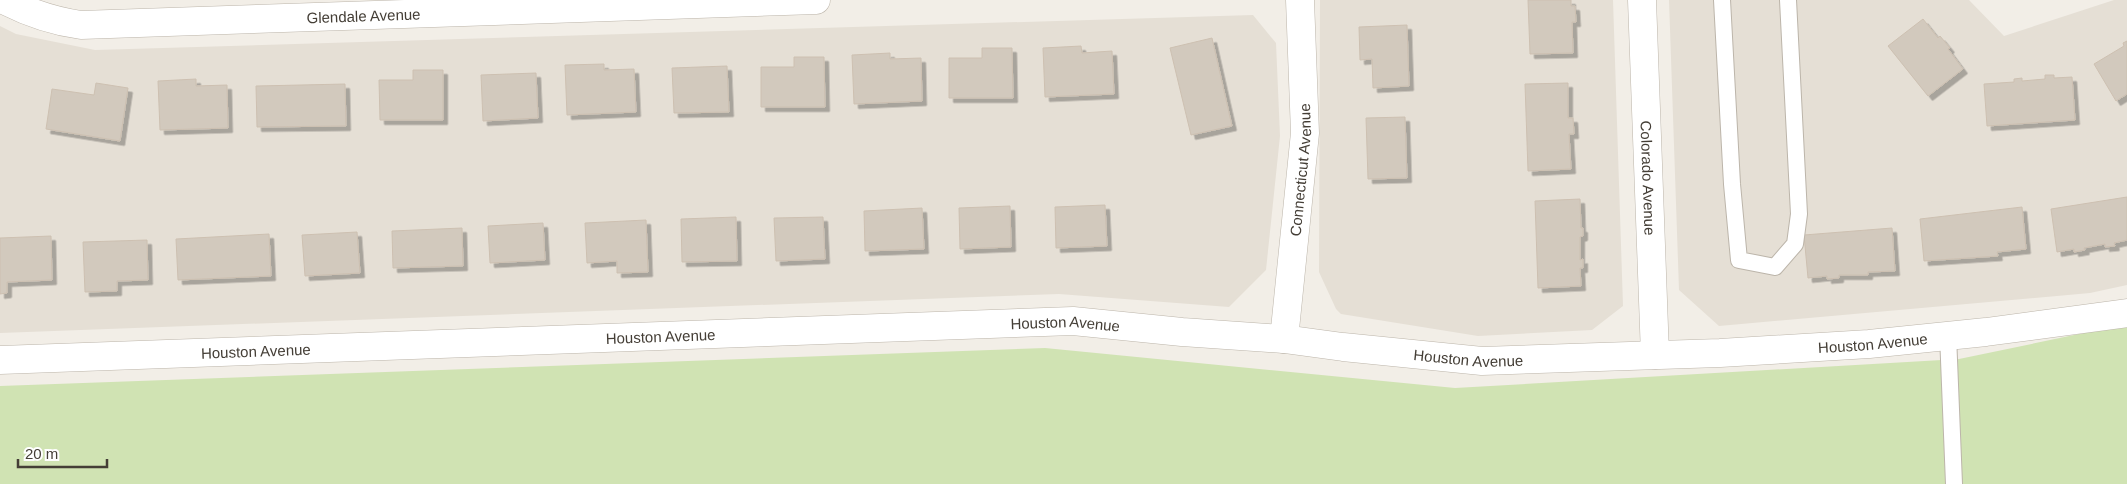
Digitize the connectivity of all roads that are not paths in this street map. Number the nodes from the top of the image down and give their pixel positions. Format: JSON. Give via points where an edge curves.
{"nodes":[{"id":1,"x":4,"y":0,"type":"edge"},
{"id":2,"x":816,"y":0,"type":"edge"},
{"id":3,"x":1300,"y":0,"type":"edge"},
{"id":4,"x":1642,"y":0,"type":"edge"},
{"id":5,"x":1722,"y":0,"type":"edge"},
{"id":6,"x":1788,"y":0,"type":"edge"},
{"id":7,"x":2127,"y":313,"type":"edge"},
{"id":8,"x":1948,"y":336,"type":"junction"},
{"id":9,"x":1284,"y":339,"type":"junction"},
{"id":10,"x":1655,"y":355,"type":"junction"},
{"id":11,"x":0,"y":360,"type":"edge"},
{"id":12,"x":1954,"y":484,"type":"edge"}],
"edges":[{"from":1,"to":2,"type":"street","name":"Glendale Avenue","via":[[54,21],[81,25]]},
{"from":3,"to":9,"type":"street","name":"Connecticut Avenue","via":[[1305,133]]},
{"from":4,"to":10,"type":"street","name":"Colorado Avenue"},
{"from":5,"to":6,"type":"lane","via":[[1739,260],[1775,267],[1795,244],[1799,214]]},
{"from":7,"to":8,"type":"street","name":"Houston Avenue"},
{"from":8,"to":10,"type":"street","name":"Houston Avenue","via":[[1869,344]]},
{"from":8,"to":12,"type":"lane"},
{"from":9,"to":10,"type":"street","name":"Houston Avenue","via":[[1482,361]]},
{"from":9,"to":11,"type":"street","name":"Houston Avenue","via":[[1073,321]]}]}
